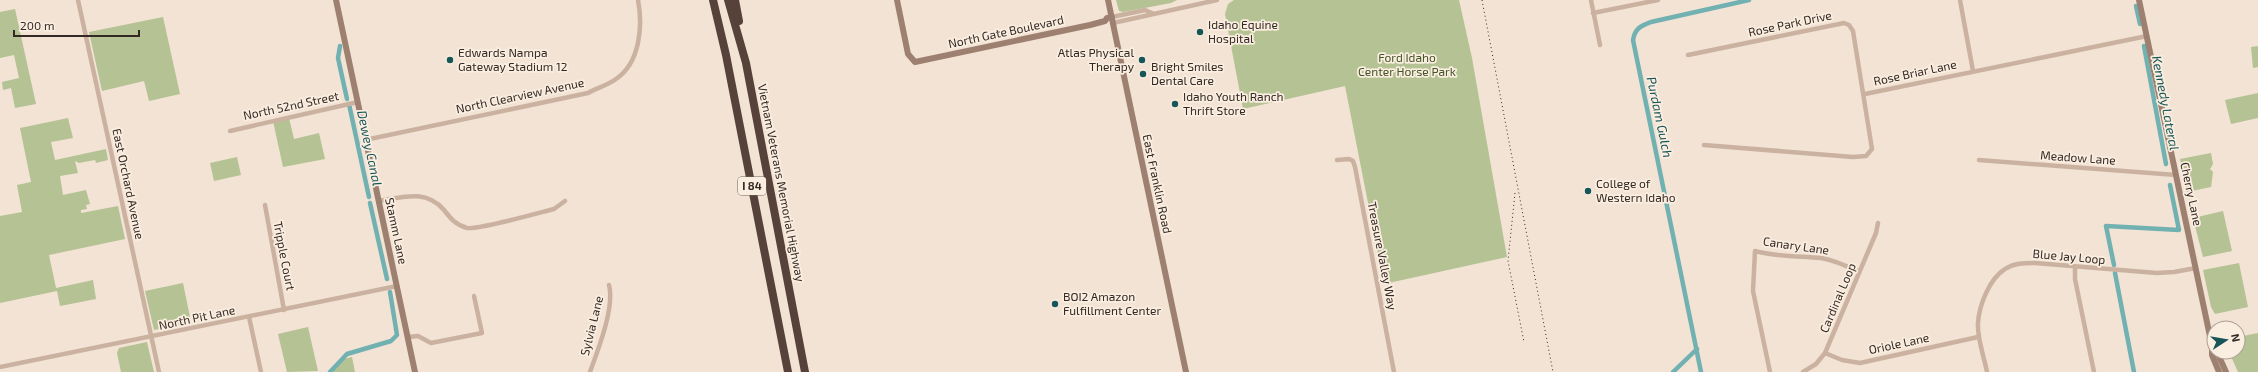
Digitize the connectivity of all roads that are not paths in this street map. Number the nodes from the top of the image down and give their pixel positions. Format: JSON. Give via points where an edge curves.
{"nodes":[{"id":1,"x":78,"y":0,"type":"edge"},
{"id":2,"x":336,"y":0,"type":"edge"},
{"id":3,"x":638,"y":0,"type":"edge"},
{"id":4,"x":712,"y":0,"type":"edge"},
{"id":5,"x":728,"y":0,"type":"edge"},
{"id":6,"x":735,"y":0,"type":"edge"},
{"id":7,"x":897,"y":0,"type":"edge"},
{"id":8,"x":1108,"y":0,"type":"edge"},
{"id":9,"x":1217,"y":0,"type":"edge"},
{"id":10,"x":1590,"y":0,"type":"edge"},
{"id":11,"x":1658,"y":0,"type":"edge"},
{"id":12,"x":1960,"y":0,"type":"edge"},
{"id":13,"x":2139,"y":0,"type":"edge"},
{"id":14,"x":1593,"y":13,"type":"junction"},
{"id":15,"x":1112,"y":20,"type":"junction"},
{"id":16,"x":2147,"y":36,"type":"junction"},
{"id":17,"x":1600,"y":45,"type":"dead end"},
{"id":18,"x":1688,"y":55,"type":"dead end"},
{"id":19,"x":746,"y":63,"type":"junction"},
{"id":20,"x":1974,"y":71,"type":"junction"},
{"id":21,"x":1864,"y":94,"type":"junction"},
{"id":22,"x":358,"y":102,"type":"junction"},
{"id":23,"x":230,"y":131,"type":"dead end"},
{"id":24,"x":366,"y":140,"type":"junction"},
{"id":25,"x":1704,"y":145,"type":"dead end"},
{"id":26,"x":1337,"y":160,"type":"dead end"},
{"id":27,"x":1979,"y":160,"type":"dead end"},
{"id":28,"x":2176,"y":175,"type":"junction"},
{"id":29,"x":379,"y":201,"type":"junction"},
{"id":30,"x":565,"y":201,"type":"dead end"},
{"id":31,"x":265,"y":205,"type":"dead end"},
{"id":32,"x":1878,"y":223,"type":"dead end"},
{"id":33,"x":2075,"y":266,"type":"junction"},
{"id":34,"x":2196,"y":268,"type":"junction"},
{"id":35,"x":1859,"y":272,"type":"junction"},
{"id":36,"x":609,"y":285,"type":"dead end"},
{"id":37,"x":397,"y":286,"type":"junction"},
{"id":38,"x":474,"y":296,"type":"dead end"},
{"id":39,"x":284,"y":310,"type":"junction"},
{"id":40,"x":249,"y":318,"type":"junction"},
{"id":41,"x":2207,"y":320,"type":"edge"},
{"id":42,"x":152,"y":337,"type":"junction"},
{"id":43,"x":408,"y":337,"type":"junction"},
{"id":44,"x":1978,"y":337,"type":"junction"},
{"id":45,"x":1825,"y":353,"type":"junction"},
{"id":46,"x":2214,"y":360,"type":"edge"},
{"id":47,"x":2221,"y":360,"type":"edge"},
{"id":48,"x":0,"y":367,"type":"edge"},
{"id":49,"x":159,"y":372,"type":"edge"},
{"id":50,"x":261,"y":372,"type":"edge"},
{"id":51,"x":416,"y":372,"type":"edge"},
{"id":52,"x":590,"y":372,"type":"edge"},
{"id":53,"x":788,"y":372,"type":"edge"},
{"id":54,"x":805,"y":372,"type":"edge"},
{"id":55,"x":1186,"y":372,"type":"edge"},
{"id":56,"x":1394,"y":372,"type":"edge"},
{"id":57,"x":1770,"y":372,"type":"edge"},
{"id":58,"x":1803,"y":372,"type":"edge"},
{"id":59,"x":1987,"y":372,"type":"edge"},
{"id":60,"x":2094,"y":372,"type":"edge"},
{"id":61,"x":2219,"y":372,"type":"edge"},
{"id":62,"x":2226,"y":372,"type":"edge"}],
"edges":[{"from":1,"to":42,"type":"street","name":"East Orchard Avenue"},
{"from":2,"to":22,"type":"main road","name":"Stamm Lane"},
{"from":3,"to":24,"type":"street","name":"North Clearview Avenue","via":[[640,20],[636,52],[616,79],[588,93]]},
{"from":4,"to":53,"type":"highway","number":"I 84","via":[[726,55]]},
{"from":5,"to":19,"type":"highway","name":"Vietnam Veterans Memorial Highway","number":"I 84"},
{"from":6,"to":19,"type":"highway"},
{"from":7,"to":15,"type":"main road","name":"North Gate Boulevard","via":[[908,54],[912,60],[920,62]]},
{"from":8,"to":15,"type":"main road","name":"East Franklin Road"},
{"from":9,"to":15,"type":"street","via":[[1152,13],[1145,10]]},
{"from":10,"to":14,"type":"street"},
{"from":11,"to":14,"type":"street"},
{"from":12,"to":20,"type":"street"},
{"from":13,"to":16,"type":"main road","name":"Cherry Lane"},
{"from":14,"to":17,"type":"street"},
{"from":15,"to":55,"type":"main road","name":"East Franklin Road"},
{"from":16,"to":20,"type":"street","name":"Rose Briar Lane"},
{"from":16,"to":28,"type":"main road","name":"Cherry Lane"},
{"from":18,"to":21,"type":"street","name":"Rose Park Drive","via":[[1844,23],[1853,31]]},
{"from":19,"to":54,"type":"highway","name":"Vietnam Veterans Memorial Highway","number":"I 84"},
{"from":20,"to":21,"type":"street","name":"Rose Briar Lane"},
{"from":21,"to":25,"type":"street","name":"Rose Briar Lane","via":[[1872,149],[1866,156]]},
{"from":22,"to":23,"type":"street","name":"North 52nd Street"},
{"from":22,"to":24,"type":"main road","name":"Stamm Lane"},
{"from":24,"to":29,"type":"main road","name":"Stamm Lane"},
{"from":26,"to":56,"type":"street","name":"Treasure Valley Way","via":[[1349,159],[1355,167]]},
{"from":27,"to":28,"type":"street","name":"Meadow Lane"},
{"from":28,"to":34,"type":"main road","name":"Cherry Lane"},
{"from":29,"to":30,"type":"street","via":[[412,195],[425,196],[438,204],[450,220],[468,228],[554,209]]},
{"from":29,"to":37,"type":"main road","name":"Stamm Lane"},
{"from":31,"to":39,"type":"street","name":"Tripple Court"},
{"from":32,"to":35,"type":"street","name":"Cardinal Loop"},
{"from":33,"to":34,"type":"street","name":"Blue Jay Loop","via":[[2157,273]]},
{"from":33,"to":44,"type":"street","name":"Blue Jay Loop","via":[[2035,262],[2004,269],[1988,290],[1982,305]]},
{"from":33,"to":60,"type":"street","via":[[2075,279]]},
{"from":34,"to":41,"type":"main road","name":"Cherry Lane"},
{"from":35,"to":45,"type":"street","name":"Cardinal Loop"},
{"from":35,"to":57,"type":"street","name":"Canary Lane","via":[[1822,259],[1770,255],[1755,251],[1753,291]]},
{"from":36,"to":52,"type":"street","name":"Sylvia Lane","via":[[611,292],[608,310]]},
{"from":37,"to":39,"type":"street","name":"North Pit Lane"},
{"from":37,"to":43,"type":"main road","name":"Stamm Lane"},
{"from":38,"to":43,"type":"street","via":[[482,333],[431,343],[418,336]]},
{"from":39,"to":40,"type":"street","name":"North Pit Lane"},
{"from":40,"to":42,"type":"street","name":"North Pit Lane"},
{"from":40,"to":50,"type":"street"},
{"from":42,"to":48,"type":"street","name":"North Pit Lane"},
{"from":42,"to":49,"type":"street","name":"East Orchard Avenue"},
{"from":43,"to":51,"type":"main road","name":"Stamm Lane"},
{"from":44,"to":45,"type":"street","name":"Oriole Lane","via":[[1860,363],[1842,360]]},
{"from":44,"to":59,"type":"street","name":"Blue Jay Loop"},
{"from":45,"to":58,"type":"street","name":"Cardinal Loop","via":[[1816,364]]},
{"from":46,"to":61,"type":"main road","name":"Cherry Lane"},
{"from":47,"to":62,"type":"main road"}]}
